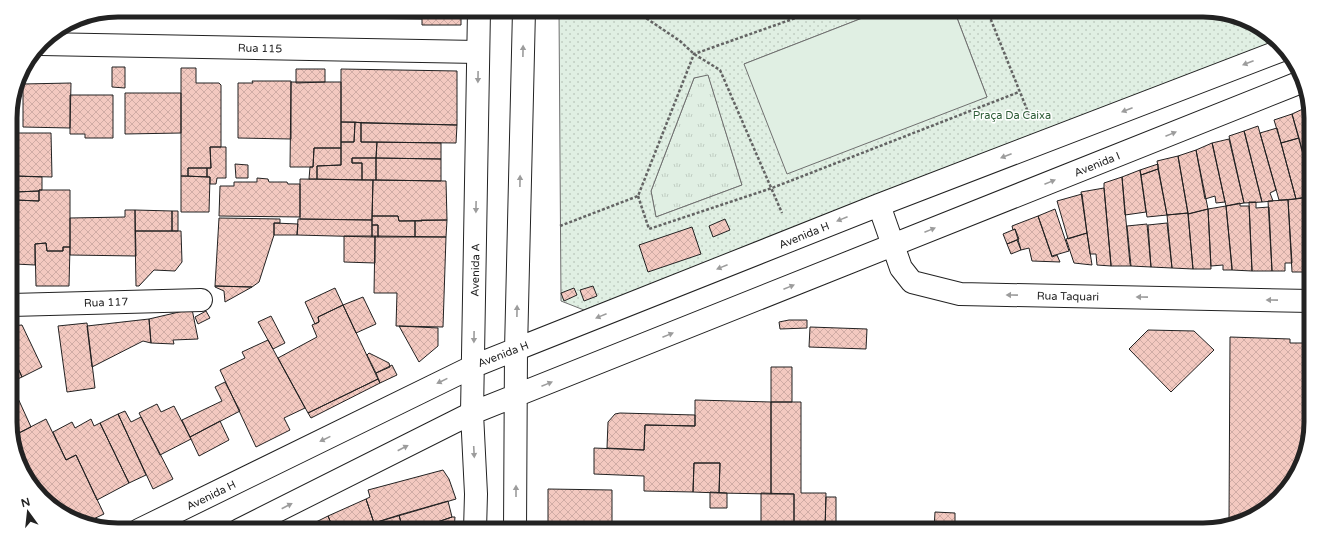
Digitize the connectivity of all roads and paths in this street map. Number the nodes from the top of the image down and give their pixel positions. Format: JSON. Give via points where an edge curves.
{"nodes":[{"id":1,"x":479,"y":17,"type":"edge"},
{"id":2,"x":524,"y":17,"type":"edge"},
{"id":3,"x":644,"y":17,"type":"edge"},
{"id":4,"x":798,"y":17,"type":"edge"},
{"id":5,"x":990,"y":17,"type":"edge"},
{"id":6,"x":50,"y":44,"type":"edge"},
{"id":7,"x":478,"y":52,"type":"junction"},
{"id":8,"x":1278,"y":52,"type":"edge"},
{"id":9,"x":694,"y":54,"type":"junction"},
{"id":10,"x":1298,"y":83,"type":"edge"},
{"id":11,"x":1019,"y":92,"type":"junction"},
{"id":12,"x":1030,"y":118,"type":"dead end"},
{"id":13,"x":772,"y":188,"type":"junction"},
{"id":14,"x":638,"y":196,"type":"junction"},
{"id":15,"x":879,"y":205,"type":"junction"},
{"id":16,"x":784,"y":217,"type":"dead end"},
{"id":17,"x":560,"y":226,"type":"dead end"},
{"id":18,"x":893,"y":245,"type":"junction"},
{"id":19,"x":201,"y":300,"type":"dead end"},
{"id":20,"x":1304,"y":301,"type":"edge"},
{"id":21,"x":17,"y":305,"type":"edge"},
{"id":22,"x":516,"y":350,"type":"junction"},
{"id":23,"x":474,"y":366,"type":"junction"},
{"id":24,"x":516,"y":396,"type":"junction"},
{"id":25,"x":472,"y":413,"type":"junction"},
{"id":26,"x":153,"y":523,"type":"edge"},
{"id":27,"x":253,"y":523,"type":"edge"},
{"id":28,"x":475,"y":523,"type":"edge"},
{"id":29,"x":515,"y":523,"type":"edge"}],
"edges":[{"from":1,"to":7,"type":"street","name":"Avenida A"},
{"from":22,"to":2,"type":"street","one_way":true},
{"from":3,"to":9,"type":"path","via":[[680,41]]},
{"from":4,"to":9,"type":"path"},
{"from":5,"to":11,"type":"path"},
{"from":6,"to":7,"type":"street","name":"Rua 115"},
{"from":7,"to":23,"type":"street","name":"Avenida A","one_way":true},
{"from":8,"to":15,"type":"street","one_way":true},
{"from":9,"to":13,"type":"path","via":[[720,70]]},
{"from":9,"to":14,"type":"path"},
{"from":18,"to":10,"type":"street","name":"Avenida I","one_way":true},
{"from":11,"to":12,"type":"path"},
{"from":11,"to":13,"type":"path"},
{"from":13,"to":14,"type":"path","via":[[649,229]]},
{"from":13,"to":16,"type":"path"},
{"from":14,"to":17,"type":"path"},
{"from":15,"to":18,"type":"street","name":"Rua Taquari"},
{"from":15,"to":22,"type":"street","name":"Avenida H","one_way":true},
{"from":20,"to":18,"type":"street","name":"Rua Taquari","one_way":true,"via":[[960,294],[912,282],[901,268]]},
{"from":24,"to":18,"type":"street","one_way":true},
{"from":19,"to":21,"type":"street","name":"Rua 117"},
{"from":22,"to":23,"type":"street","name":"Avenida H"},
{"from":22,"to":24,"type":"street"},
{"from":23,"to":25,"type":"street","name":"Avenida A"},
{"from":23,"to":26,"type":"street","name":"Avenida H","one_way":true},
{"from":24,"to":25,"type":"street"},
{"from":29,"to":24,"type":"street","one_way":true},
{"from":27,"to":25,"type":"street","one_way":true},
{"from":25,"to":28,"type":"street","name":"Avenida A","one_way":true}]}
